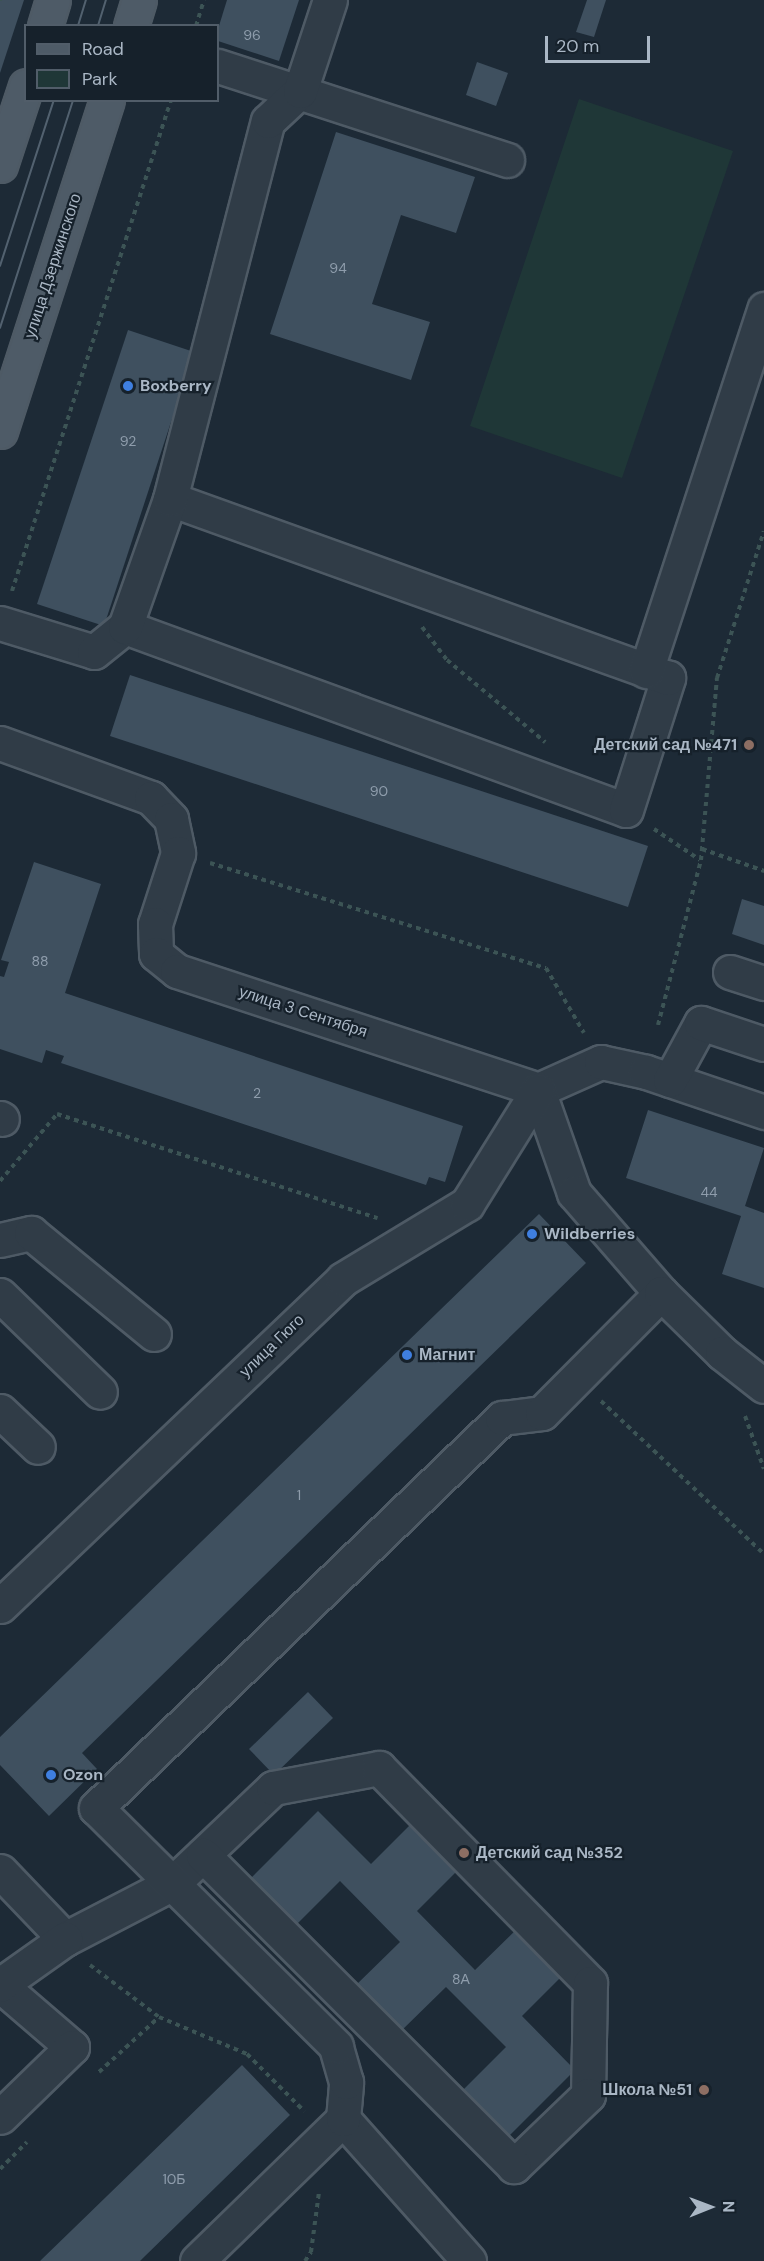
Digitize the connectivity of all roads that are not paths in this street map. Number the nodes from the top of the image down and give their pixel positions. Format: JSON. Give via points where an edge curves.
{"nodes":[{"id":1,"x":53,"y":0,"type":"edge"},
{"id":2,"x":139,"y":0,"type":"edge"},
{"id":3,"x":330,"y":0,"type":"edge"},
{"id":4,"x":46,"y":24,"type":"edge"},
{"id":5,"x":132,"y":24,"type":"edge"},
{"id":6,"x":219,"y":66,"type":"edge"},
{"id":7,"x":300,"y":91,"type":"junction"},
{"id":8,"x":24,"y":92,"type":"edge"},
{"id":9,"x":105,"y":102,"type":"edge"},
{"id":10,"x":507,"y":160,"type":"dead end"},
{"id":11,"x":0,"y":165,"type":"edge"},
{"id":12,"x":764,"y":309,"type":"edge"},
{"id":13,"x":0,"y":431,"type":"edge"},
{"id":14,"x":170,"y":500,"type":"junction"},
{"id":15,"x":1,"y":623,"type":"edge"},
{"id":16,"x":126,"y":627,"type":"junction"},
{"id":17,"x":646,"y":671,"type":"junction"},
{"id":18,"x":2,"y":752,"type":"edge"},
{"id":19,"x":730,"y":972,"type":"dead end"},
{"id":20,"x":764,"y":983,"type":"edge"},
{"id":21,"x":764,"y":1044,"type":"edge"},
{"id":22,"x":658,"y":1076,"type":"junction"},
{"id":23,"x":538,"y":1090,"type":"junction"},
{"id":24,"x":764,"y":1112,"type":"edge"},
{"id":25,"x":0,"y":1240,"type":"edge"},
{"id":26,"x":661,"y":1293,"type":"junction"},
{"id":27,"x":0,"y":1294,"type":"edge"},
{"id":28,"x":154,"y":1334,"type":"dead end"},
{"id":29,"x":764,"y":1386,"type":"edge"},
{"id":30,"x":100,"y":1392,"type":"dead end"},
{"id":31,"x":0,"y":1412,"type":"edge"},
{"id":32,"x":38,"y":1447,"type":"dead end"},
{"id":33,"x":0,"y":1606,"type":"edge"},
{"id":34,"x":203,"y":1855,"type":"junction"},
{"id":35,"x":0,"y":1870,"type":"edge"},
{"id":36,"x":173,"y":1883,"type":"junction"},
{"id":37,"x":65,"y":1939,"type":"junction"},
{"id":38,"x":0,"y":1985,"type":"edge"},
{"id":39,"x":0,"y":2117,"type":"edge"},
{"id":40,"x":335,"y":2127,"type":"junction"},
{"id":41,"x":197,"y":2261,"type":"edge"},
{"id":42,"x":469,"y":2261,"type":"edge"}],
"edges":[{"from":1,"to":4,"type":"main road"},
{"from":2,"to":5,"type":"main road"},
{"from":3,"to":7,"type":"street"},
{"from":6,"to":7,"type":"street"},
{"from":7,"to":10,"type":"street"},
{"from":7,"to":14,"type":"street","via":[[268,120]]},
{"from":8,"to":11,"type":"main road"},
{"from":9,"to":13,"type":"main road","name":"улица Дзержинского"},
{"from":12,"to":17,"type":"street"},
{"from":14,"to":16,"type":"street"},
{"from":14,"to":17,"type":"street"},
{"from":15,"to":16,"type":"street","via":[[94,652]]},
{"from":16,"to":17,"type":"street","via":[[626,810],[668,678]]},
{"from":18,"to":23,"type":"street","name":"улица 3 Сентября","via":[[151,798],[171,819],[178,853],[155,924],[156,954],[177,971]]},
{"from":19,"to":20,"type":"street"},
{"from":21,"to":22,"type":"street","via":[[701,1023]]},
{"from":22,"to":23,"type":"street","via":[[602,1062]]},
{"from":22,"to":24,"type":"street"},
{"from":23,"to":26,"type":"street","via":[[574,1193]]},
{"from":23,"to":33,"type":"street","name":"улица Гюго","via":[[467,1204],[343,1279]]},
{"from":25,"to":28,"type":"street","via":[[31,1233]]},
{"from":26,"to":29,"type":"street","via":[[722,1353]]},
{"from":26,"to":36,"type":"street","via":[[542,1413],[502,1418],[96,1808]]},
{"from":27,"to":30,"type":"street"},
{"from":31,"to":32,"type":"street"},
{"from":34,"to":34,"type":"street","via":[[273,1788],[379,1768],[590,1983],[588,2095],[514,2166]]},
{"from":34,"to":36,"type":"street"},
{"from":35,"to":37,"type":"street"},
{"from":36,"to":37,"type":"street"},
{"from":36,"to":40,"type":"street","via":[[336,2046],[346,2082]]},
{"from":37,"to":38,"type":"street"},
{"from":38,"to":39,"type":"street","via":[[72,2047]]},
{"from":40,"to":41,"type":"street"},
{"from":40,"to":42,"type":"street"}]}
